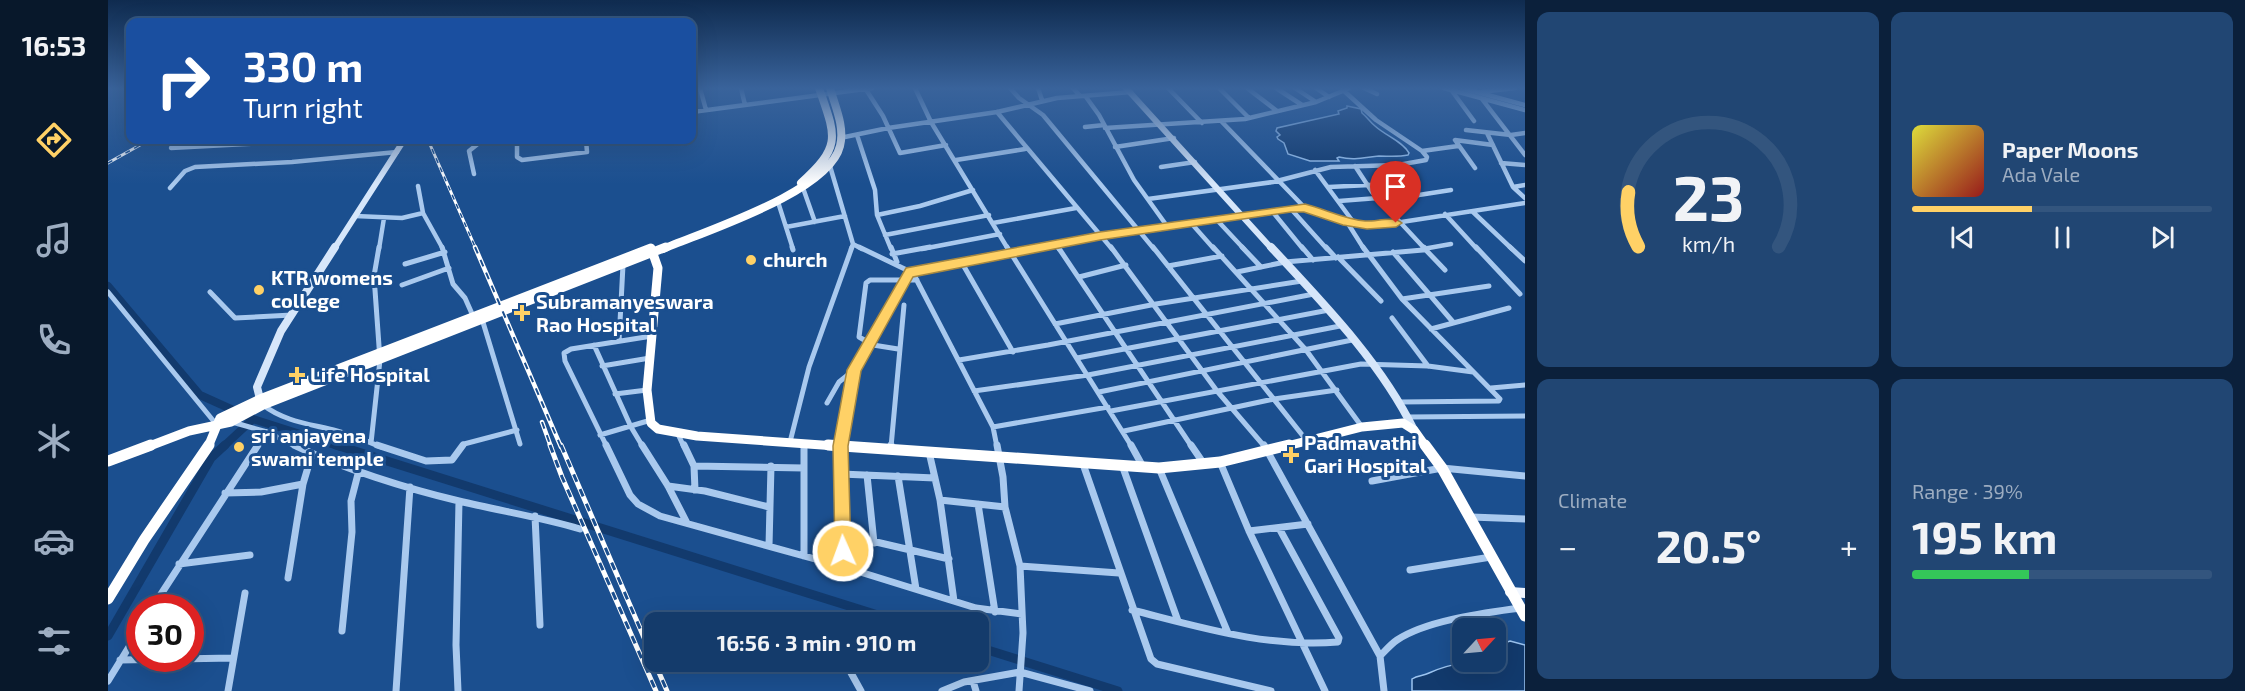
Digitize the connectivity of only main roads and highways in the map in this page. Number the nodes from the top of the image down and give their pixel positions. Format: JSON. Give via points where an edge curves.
{"nodes":[{"id":1,"x":831,"y":120,"type":"edge"},
{"id":2,"x":835,"y":120,"type":"edge"},
{"id":3,"x":838,"y":138,"type":"junction"},
{"id":4,"x":653,"y":250,"type":"junction"},
{"id":5,"x":478,"y":318,"type":"junction"},
{"id":6,"x":216,"y":424,"type":"junction"},
{"id":7,"x":108,"y":462,"type":"edge"},
{"id":8,"x":1510,"y":592,"type":"junction"},
{"id":9,"x":1525,"y":593,"type":"edge"},
{"id":10,"x":108,"y":599,"type":"edge"},
{"id":11,"x":1523,"y":612,"type":"edge"}],
"edges":[{"from":1,"to":3,"type":"highway"},
{"from":2,"to":3,"type":"highway"},
{"from":3,"to":4,"type":"highway","via":[[828,159],[788,192]]},
{"from":3,"to":4,"type":"highway","via":[[838,154],[830,166],[803,188],[778,202]]},
{"from":4,"to":5,"type":"highway"},
{"from":4,"to":5,"type":"highway","via":[[623,266]]},
{"from":4,"to":8,"type":"highway","via":[[658,268],[647,390],[651,420],[658,429],[697,436],[1159,468],[1220,462],[1397,422],[1414,430],[1442,468]]},
{"from":5,"to":6,"type":"highway","via":[[257,404],[235,419]]},
{"from":6,"to":7,"type":"highway"},
{"from":6,"to":10,"type":"highway","via":[[209,445]]},
{"from":8,"to":9,"type":"main road"},
{"from":8,"to":11,"type":"highway"}]}
